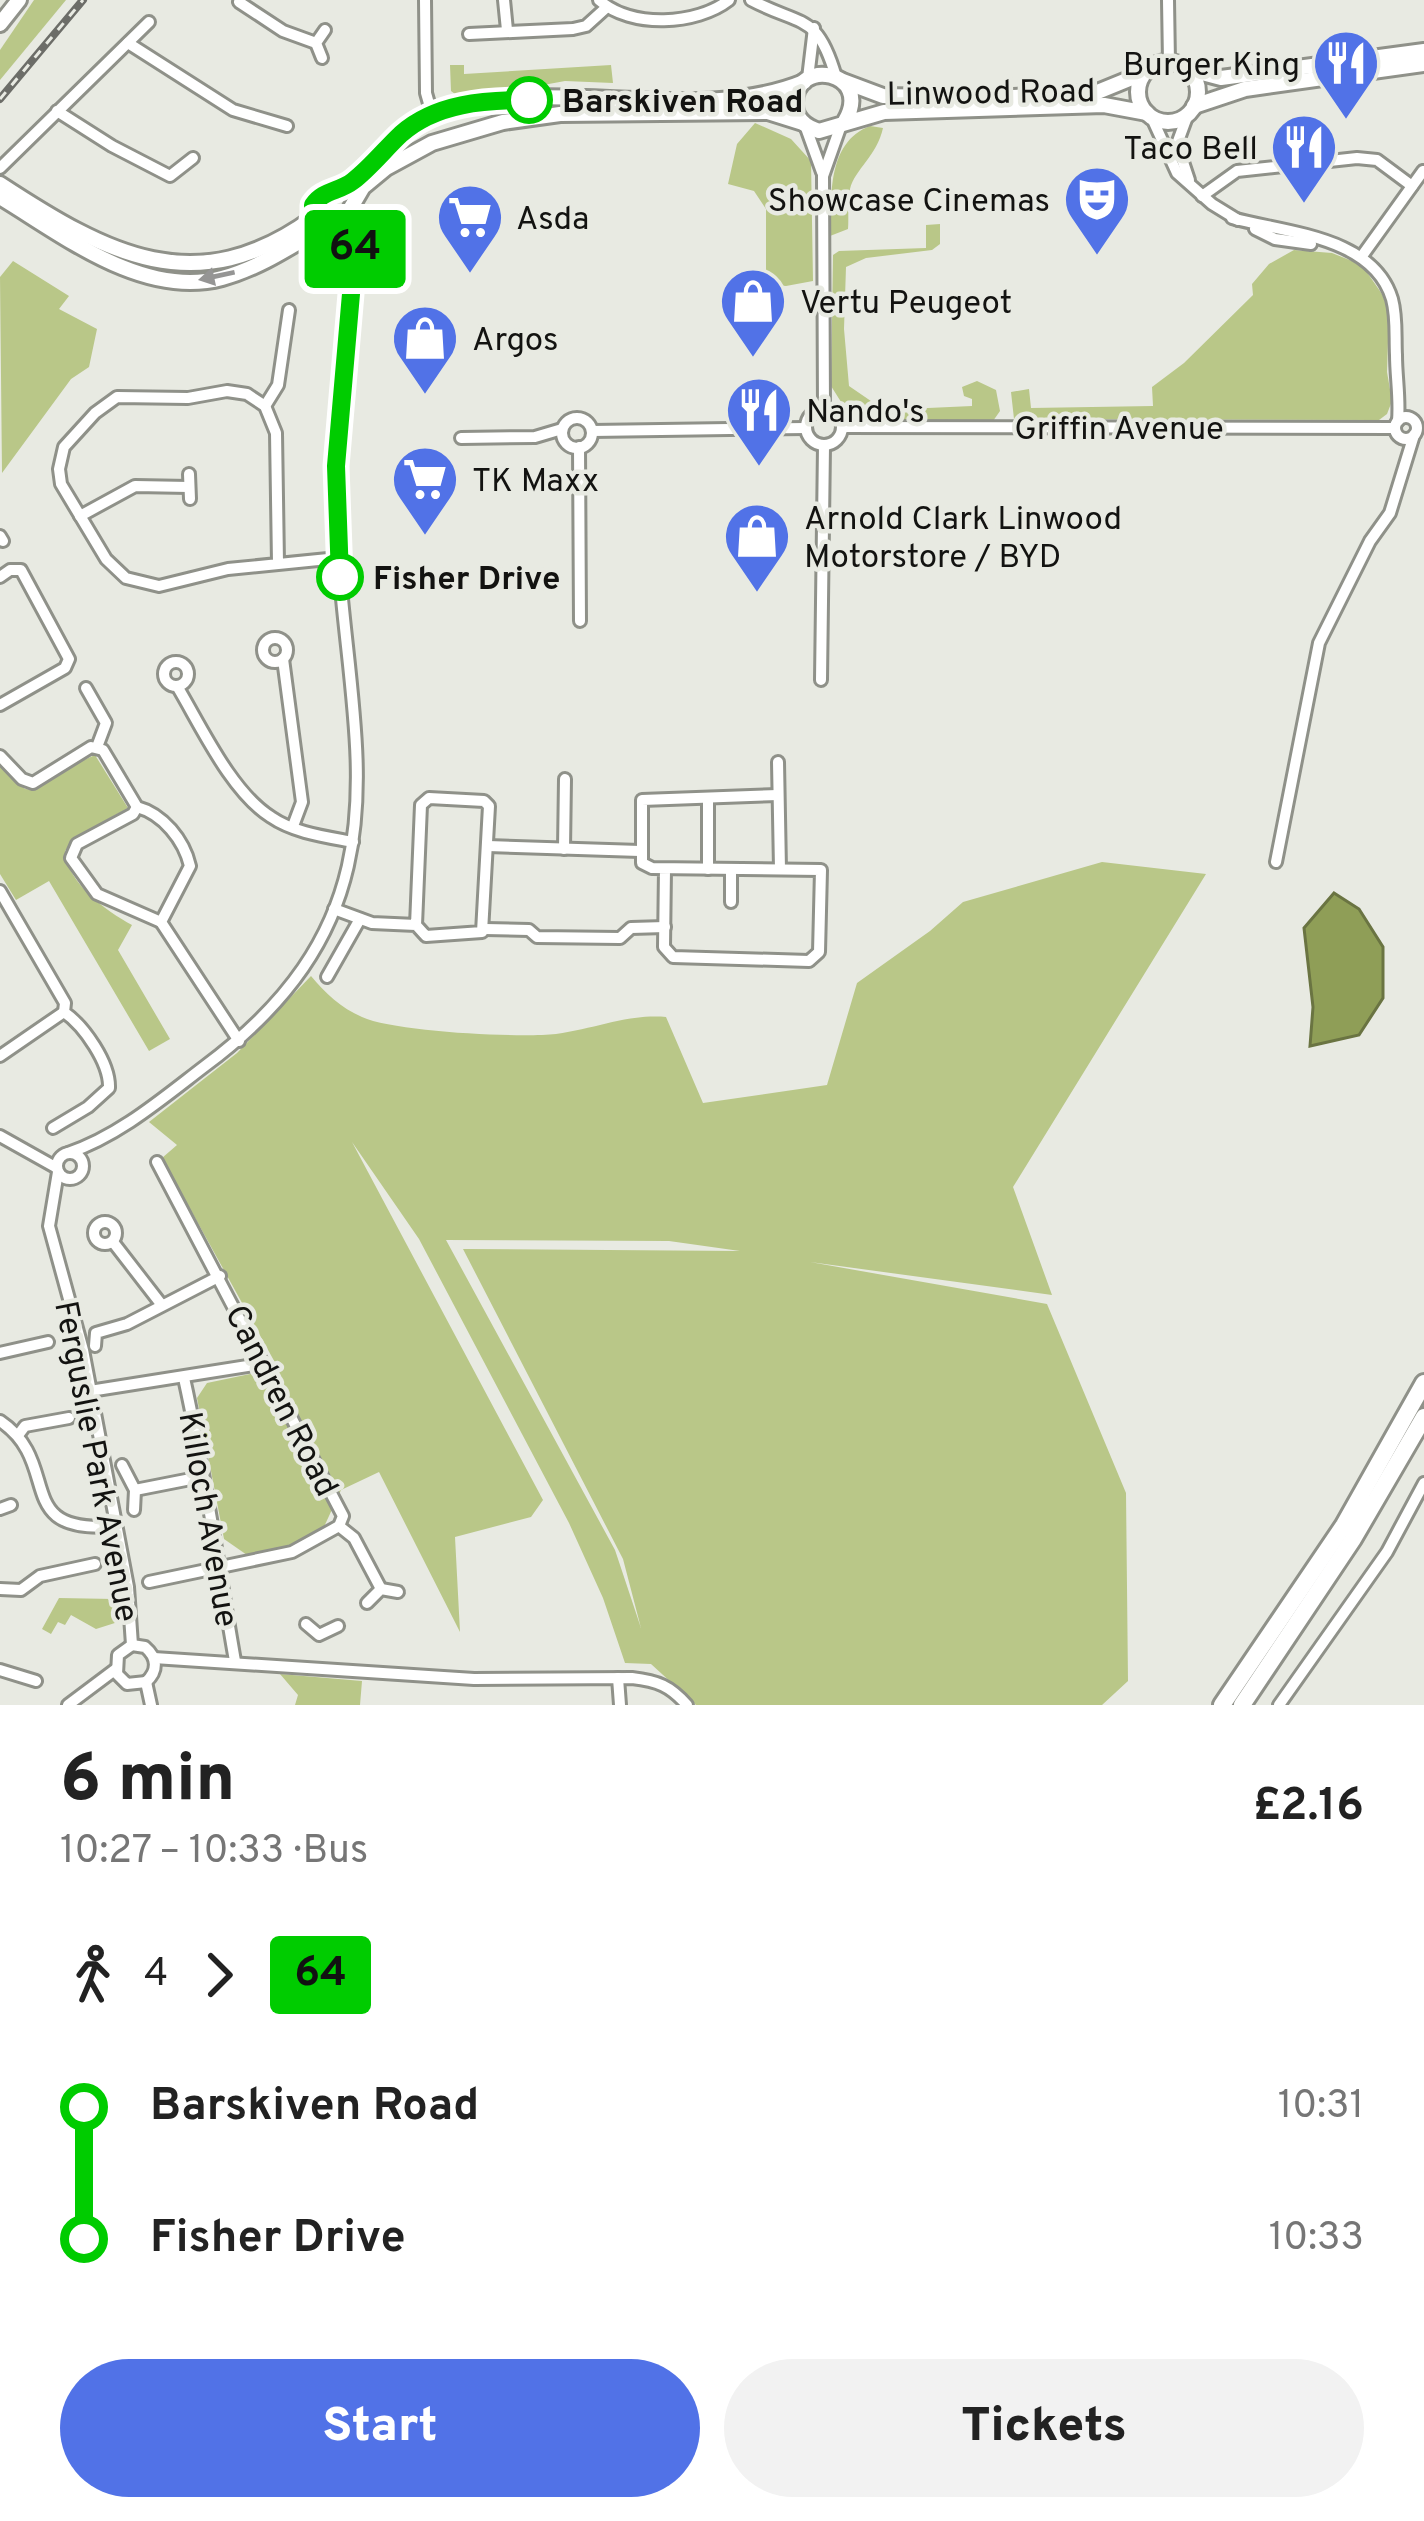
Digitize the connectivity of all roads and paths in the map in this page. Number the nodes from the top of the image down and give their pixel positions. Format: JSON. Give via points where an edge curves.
{"nodes":[{"id":1,"x":20,"y":0,"type":"edge"},
{"id":2,"x":224,"y":0,"type":"edge"},
{"id":3,"x":425,"y":0,"type":"edge"},
{"id":4,"x":504,"y":0,"type":"edge"},
{"id":5,"x":729,"y":0,"type":"edge"},
{"id":6,"x":751,"y":0,"type":"edge"},
{"id":7,"x":1168,"y":0,"type":"edge"},
{"id":8,"x":240,"y":1,"type":"edge"},
{"id":9,"x":603,"y":4,"type":"edge"},
{"id":10,"x":148,"y":22,"type":"dead end"},
{"id":11,"x":0,"y":24,"type":"edge"},
{"id":12,"x":814,"y":28,"type":"junction"},
{"id":13,"x":325,"y":30,"type":"dead end"},
{"id":14,"x":507,"y":30,"type":"junction"},
{"id":15,"x":469,"y":34,"type":"dead end"},
{"id":16,"x":128,"y":43,"type":"junction"},
{"id":17,"x":316,"y":43,"type":"junction"},
{"id":18,"x":1424,"y":51,"type":"edge"},
{"id":19,"x":322,"y":58,"type":"dead end"},
{"id":20,"x":1169,"y":62,"type":"junction"},
{"id":21,"x":1424,"y":64,"type":"edge"},
{"id":22,"x":1187,"y":69,"type":"junction"},
{"id":23,"x":1144,"y":74,"type":"junction"},
{"id":24,"x":837,"y":78,"type":"junction"},
{"id":25,"x":806,"y":80,"type":"junction"},
{"id":26,"x":748,"y":105,"type":"junction"},
{"id":27,"x":560,"y":107,"type":"junction"},
{"id":28,"x":57,"y":110,"type":"junction"},
{"id":29,"x":1191,"y":110,"type":"junction"},
{"id":30,"x":432,"y":114,"type":"junction"},
{"id":31,"x":1149,"y":114,"type":"junction"},
{"id":32,"x":843,"y":123,"type":"junction"},
{"id":33,"x":804,"y":124,"type":"junction"},
{"id":34,"x":287,"y":126,"type":"dead end"},
{"id":35,"x":193,"y":158,"type":"dead end"},
{"id":36,"x":0,"y":168,"type":"edge"},
{"id":37,"x":1424,"y":171,"type":"edge"},
{"id":38,"x":823,"y":176,"type":"junction"},
{"id":39,"x":1190,"y":183,"type":"junction"},
{"id":40,"x":0,"y":184,"type":"edge"},
{"id":41,"x":1412,"y":186,"type":"junction"},
{"id":42,"x":332,"y":192,"type":"junction"},
{"id":43,"x":1202,"y":196,"type":"junction"},
{"id":44,"x":0,"y":197,"type":"edge"},
{"id":45,"x":350,"y":207,"type":"junction"},
{"id":46,"x":318,"y":223,"type":"junction"},
{"id":47,"x":344,"y":224,"type":"junction"},
{"id":48,"x":1362,"y":256,"type":"junction"},
{"id":49,"x":289,"y":310,"type":"dead end"},
{"id":50,"x":272,"y":329,"type":"dead end"},
{"id":51,"x":285,"y":332,"type":"junction"},
{"id":52,"x":1400,"y":395,"type":"junction"},
{"id":53,"x":265,"y":406,"type":"junction"},
{"id":54,"x":824,"y":409,"type":"junction"},
{"id":55,"x":843,"y":427,"type":"junction"},
{"id":56,"x":806,"y":428,"type":"junction"},
{"id":57,"x":1397,"y":428,"type":"junction"},
{"id":58,"x":1417,"y":428,"type":"edge"},
{"id":59,"x":562,"y":429,"type":"junction"},
{"id":60,"x":592,"y":431,"type":"junction"},
{"id":61,"x":461,"y":437,"type":"dead end"},
{"id":62,"x":824,"y":446,"type":"junction"},
{"id":63,"x":579,"y":448,"type":"junction"},
{"id":64,"x":1404,"y":462,"type":"junction"},
{"id":65,"x":190,"y":487,"type":"dead end"},
{"id":66,"x":80,"y":516,"type":"junction"},
{"id":67,"x":338,"y":558,"type":"junction"},
{"id":68,"x":278,"y":563,"type":"junction"},
{"id":69,"x":0,"y":577,"type":"edge"},
{"id":70,"x":580,"y":621,"type":"dead end"},
{"id":71,"x":283,"y":658,"type":"dead end"},
{"id":72,"x":821,"y":680,"type":"dead end"},
{"id":73,"x":177,"y":686,"type":"dead end"},
{"id":74,"x":86,"y":688,"type":"dead end"},
{"id":75,"x":0,"y":705,"type":"edge"},
{"id":76,"x":97,"y":747,"type":"junction"},
{"id":77,"x":0,"y":756,"type":"edge"},
{"id":78,"x":778,"y":762,"type":"dead end"},
{"id":79,"x":565,"y":778,"type":"dead end"},
{"id":80,"x":778,"y":795,"type":"junction"},
{"id":81,"x":708,"y":798,"type":"junction"},
{"id":82,"x":137,"y":807,"type":"junction"},
{"id":83,"x":293,"y":826,"type":"junction"},
{"id":84,"x":353,"y":842,"type":"junction"},
{"id":85,"x":488,"y":846,"type":"junction"},
{"id":86,"x":564,"y":848,"type":"junction"},
{"id":87,"x":640,"y":851,"type":"junction"},
{"id":88,"x":1276,"y":862,"type":"dead end"},
{"id":89,"x":780,"y":868,"type":"junction"},
{"id":90,"x":665,"y":869,"type":"junction"},
{"id":91,"x":708,"y":869,"type":"junction"},
{"id":92,"x":731,"y":870,"type":"junction"},
{"id":93,"x":0,"y":890,"type":"edge"},
{"id":94,"x":731,"y":902,"type":"dead end"},
{"id":95,"x":334,"y":909,"type":"junction"},
{"id":96,"x":361,"y":919,"type":"junction"},
{"id":97,"x":161,"y":922,"type":"junction"},
{"id":98,"x":416,"y":925,"type":"junction"},
{"id":99,"x":664,"y":927,"type":"junction"},
{"id":100,"x":485,"y":929,"type":"junction"},
{"id":101,"x":327,"y":977,"type":"dead end"},
{"id":102,"x":64,"y":1012,"type":"junction"},
{"id":103,"x":239,"y":1041,"type":"junction"},
{"id":104,"x":0,"y":1056,"type":"edge"},
{"id":105,"x":53,"y":1128,"type":"dead end"},
{"id":106,"x":5,"y":1140,"type":"edge"},
{"id":107,"x":97,"y":1144,"type":"junction"},
{"id":108,"x":25,"y":1150,"type":"junction"},
{"id":109,"x":66,"y":1154,"type":"junction"},
{"id":110,"x":0,"y":1158,"type":"edge"},
{"id":111,"x":157,"y":1162,"type":"dead end"},
{"id":112,"x":58,"y":1170,"type":"junction"},
{"id":113,"x":80,"y":1172,"type":"junction"},
{"id":114,"x":54,"y":1208,"type":"junction"},
{"id":115,"x":113,"y":1242,"type":"dead end"},
{"id":116,"x":220,"y":1276,"type":"junction"},
{"id":117,"x":161,"y":1304,"type":"junction"},
{"id":118,"x":88,"y":1318,"type":"dead end"},
{"id":119,"x":49,"y":1342,"type":"dead end"},
{"id":120,"x":0,"y":1353,"type":"edge"},
{"id":121,"x":260,"y":1364,"type":"junction"},
{"id":122,"x":184,"y":1378,"type":"junction"},
{"id":123,"x":1424,"y":1382,"type":"edge"},
{"id":124,"x":90,"y":1391,"type":"junction"},
{"id":125,"x":1424,"y":1417,"type":"edge"},
{"id":126,"x":69,"y":1418,"type":"dead end"},
{"id":127,"x":0,"y":1421,"type":"edge"},
{"id":128,"x":19,"y":1434,"type":"junction"},
{"id":129,"x":122,"y":1465,"type":"dead end"},
{"id":130,"x":201,"y":1477,"type":"junction"},
{"id":131,"x":1424,"y":1483,"type":"edge"},
{"id":132,"x":134,"y":1490,"type":"junction"},
{"id":133,"x":134,"y":1510,"type":"dead end"},
{"id":134,"x":115,"y":1526,"type":"junction"},
{"id":135,"x":340,"y":1526,"type":"junction"},
{"id":136,"x":95,"y":1564,"type":"dead end"},
{"id":137,"x":219,"y":1568,"type":"junction"},
{"id":138,"x":149,"y":1582,"type":"dead end"},
{"id":139,"x":0,"y":1589,"type":"edge"},
{"id":140,"x":381,"y":1589,"type":"junction"},
{"id":141,"x":398,"y":1592,"type":"dead end"},
{"id":142,"x":367,"y":1603,"type":"dead end"},
{"id":143,"x":306,"y":1624,"type":"dead end"},
{"id":144,"x":338,"y":1626,"type":"dead end"},
{"id":145,"x":319,"y":1635,"type":"junction"},
{"id":146,"x":132,"y":1646,"type":"junction"},
{"id":147,"x":154,"y":1658,"type":"junction"},
{"id":148,"x":235,"y":1661,"type":"junction"},
{"id":149,"x":319,"y":1666,"type":"junction"},
{"id":150,"x":116,"y":1669,"type":"junction"},
{"id":151,"x":0,"y":1670,"type":"edge"},
{"id":152,"x":618,"y":1678,"type":"junction"},
{"id":153,"x":36,"y":1681,"type":"dead end"},
{"id":154,"x":146,"y":1682,"type":"junction"},
{"id":155,"x":68,"y":1705,"type":"edge"},
{"id":156,"x":151,"y":1705,"type":"edge"},
{"id":157,"x":620,"y":1705,"type":"edge"},
{"id":158,"x":687,"y":1705,"type":"edge"},
{"id":159,"x":1222,"y":1705,"type":"edge"},
{"id":160,"x":1242,"y":1705,"type":"edge"},
{"id":161,"x":1280,"y":1705,"type":"edge"}],
"edges":[{"from":1,"to":11,"type":"main road"},
{"from":2,"to":8,"type":"street"},
{"from":3,"to":30,"type":"street"},
{"from":4,"to":14,"type":"street"},
{"from":5,"to":9,"type":"street","via":[[700,17],[634,17]]},
{"from":6,"to":12,"type":"street"},
{"from":7,"to":20,"type":"street"},
{"from":8,"to":17,"type":"street"},
{"from":9,"to":14,"type":"street","via":[[586,26]]},
{"from":10,"to":16,"type":"street"},
{"from":12,"to":24,"type":"street"},
{"from":12,"to":25,"type":"street"},
{"from":13,"to":17,"type":"street"},
{"from":14,"to":15,"type":"street"},
{"from":16,"to":28,"type":"street"},
{"from":16,"to":34,"type":"street","via":[[233,110]]},
{"from":17,"to":19,"type":"street"},
{"from":18,"to":22,"type":"main road","via":[[1221,78]]},
{"from":20,"to":22,"type":"main road"},
{"from":20,"to":23,"type":"main road"},
{"from":21,"to":29,"type":"main road","via":[[1245,88]]},
{"from":22,"to":29,"type":"main road","via":[[1197,86]]},
{"from":23,"to":24,"type":"main road","name":"Linwood Road","via":[[1095,93],[993,98],[883,96]]},
{"from":23,"to":31,"type":"main road","via":[[1138,91]]},
{"from":24,"to":25,"type":"main road"},
{"from":24,"to":32,"type":"main road","via":[[851,94]]},
{"from":25,"to":26,"type":"main road"},
{"from":25,"to":33,"type":"main road","via":[[795,98]]},
{"from":26,"to":27,"type":"main road"},
{"from":26,"to":33,"type":"main road"},
{"from":27,"to":30,"type":"main road","via":[[498,100]]},
{"from":27,"to":45,"type":"main road","via":[[432,143],[386,168]]},
{"from":28,"to":35,"type":"street","via":[[170,176]]},
{"from":28,"to":36,"type":"street"},
{"from":29,"to":31,"type":"main road","via":[[1169,122]]},
{"from":29,"to":39,"type":"street","via":[[1178,144]]},
{"from":30,"to":42,"type":"main road"},
{"from":31,"to":32,"type":"main road","name":"Linwood Road","via":[[1104,104],[884,112]]},
{"from":31,"to":39,"type":"street","via":[[1172,167]]},
{"from":32,"to":33,"type":"main road","via":[[819,131]]},
{"from":32,"to":38,"type":"street"},
{"from":33,"to":38,"type":"street"},
{"from":37,"to":41,"type":"street"},
{"from":38,"to":54,"type":"street"},
{"from":39,"to":43,"type":"street"},
{"from":40,"to":46,"type":"main road","via":[[100,245],[178,264],[250,253]]},
{"from":41,"to":43,"type":"street","via":[[1377,160],[1349,158],[1237,171]]},
{"from":41,"to":48,"type":"street"},
{"from":42,"to":45,"type":"main road"},
{"from":42,"to":46,"type":"main road","via":[[318,197]]},
{"from":43,"to":48,"type":"street","via":[[1232,218]]},
{"from":46,"to":44,"type":"main road","one_way":true,"via":[[265,262],[219,279],[177,282],[92,252]]},
{"from":45,"to":47,"type":"main road"},
{"from":46,"to":47,"type":"main road","via":[[333,230]]},
{"from":47,"to":67,"type":"street","via":[[355,273],[339,404]]},
{"from":48,"to":52,"type":"street","via":[[1393,302]]},
{"from":49,"to":51,"type":"street"},
{"from":50,"to":51,"type":"street"},
{"from":51,"to":53,"type":"street","via":[[278,385]]},
{"from":52,"to":57,"type":"street"},
{"from":52,"to":58,"type":"street"},
{"from":53,"to":66,"type":"street","via":[[227,391],[117,398],[64,447],[62,484]]},
{"from":53,"to":68,"type":"street","via":[[275,433]]},
{"from":54,"to":55,"type":"street"},
{"from":54,"to":56,"type":"street"},
{"from":55,"to":57,"type":"street","name":"Griffin Avenue"},
{"from":55,"to":62,"type":"street"},
{"from":56,"to":60,"type":"street"},
{"from":56,"to":62,"type":"street"},
{"from":57,"to":58,"type":"street","via":[[1407,417]]},
{"from":57,"to":58,"type":"street","via":[[1408,439]]},
{"from":57,"to":64,"type":"street"},
{"from":58,"to":64,"type":"street"},
{"from":59,"to":60,"type":"street","via":[[576,418]]},
{"from":59,"to":61,"type":"street"},
{"from":59,"to":63,"type":"street","via":[[566,443]]},
{"from":60,"to":63,"type":"street"},
{"from":62,"to":72,"type":"street"},
{"from":63,"to":70,"type":"street"},
{"from":64,"to":88,"type":"street","via":[[1390,513],[1319,643]]},
{"from":65,"to":66,"type":"street","via":[[135,486]]},
{"from":66,"to":68,"type":"street","via":[[126,578],[159,586]]},
{"from":67,"to":68,"type":"street"},
{"from":67,"to":84,"type":"street","via":[[359,781]]},
{"from":69,"to":75,"type":"street","via":[[21,570],[69,658],[65,668]]},
{"from":71,"to":83,"type":"street","via":[[302,802]]},
{"from":73,"to":83,"type":"street","via":[[230,774],[270,817]]},
{"from":74,"to":76,"type":"street","via":[[90,709],[106,722]]},
{"from":76,"to":77,"type":"street","via":[[33,783]]},
{"from":76,"to":82,"type":"street"},
{"from":78,"to":80,"type":"street"},
{"from":79,"to":86,"type":"street"},
{"from":80,"to":81,"type":"street"},
{"from":80,"to":89,"type":"street"},
{"from":81,"to":87,"type":"street","via":[[642,800]]},
{"from":81,"to":91,"type":"street"},
{"from":82,"to":97,"type":"street","via":[[164,820],[188,855]]},
{"from":82,"to":97,"type":"street","via":[[77,844],[71,858],[97,894]]},
{"from":83,"to":84,"type":"street"},
{"from":84,"to":95,"type":"street"},
{"from":85,"to":86,"type":"street"},
{"from":85,"to":98,"type":"street","via":[[484,801],[421,805]]},
{"from":85,"to":100,"type":"street"},
{"from":86,"to":87,"type":"street"},
{"from":87,"to":90,"type":"street","via":[[643,863]]},
{"from":89,"to":92,"type":"street"},
{"from":89,"to":99,"type":"street","via":[[820,870],[819,952],[809,961],[674,957],[664,947]]},
{"from":90,"to":91,"type":"street"},
{"from":90,"to":99,"type":"street"},
{"from":91,"to":92,"type":"street"},
{"from":92,"to":94,"type":"street"},
{"from":93,"to":102,"type":"street"},
{"from":95,"to":96,"type":"street"},
{"from":95,"to":103,"type":"street","via":[[305,968]]},
{"from":96,"to":98,"type":"street"},
{"from":96,"to":101,"type":"street"},
{"from":97,"to":103,"type":"street"},
{"from":98,"to":100,"type":"street","via":[[426,936]]},
{"from":99,"to":100,"type":"street","via":[[580,939]]},
{"from":102,"to":104,"type":"street"},
{"from":102,"to":105,"type":"street","via":[[78,1022],[109,1088]]},
{"from":103,"to":107,"type":"street"},
{"from":106,"to":108,"type":"street"},
{"from":106,"to":110,"type":"street"},
{"from":107,"to":109,"type":"street"},
{"from":107,"to":113,"type":"street"},
{"from":108,"to":109,"type":"street"},
{"from":108,"to":112,"type":"street"},
{"from":109,"to":112,"type":"street"},
{"from":109,"to":113,"type":"street","via":[[80,1157]]},
{"from":111,"to":116,"type":"street","name":"Candren Road","via":[[174,1176]]},
{"from":112,"to":113,"type":"street","via":[[65,1178]]},
{"from":112,"to":114,"type":"street","name":"Ferguslie Park Avenue"},
{"from":113,"to":114,"type":"street"},
{"from":114,"to":124,"type":"street","name":"Ferguslie Park Avenue","via":[[52,1243]]},
{"from":115,"to":117,"type":"street"},
{"from":116,"to":117,"type":"street"},
{"from":116,"to":121,"type":"street","name":"Candren Road"},
{"from":117,"to":118,"type":"street","via":[[95,1339]]},
{"from":119,"to":120,"type":"street"},
{"from":121,"to":122,"type":"street"},
{"from":121,"to":135,"type":"street","name":"Candren Road","via":[[343,1516]]},
{"from":122,"to":124,"type":"street"},
{"from":122,"to":130,"type":"street","name":"Killoch Avenue"},
{"from":123,"to":159,"type":"highway","via":[[1355,1506]]},
{"from":124,"to":134,"type":"street","name":"Ferguslie Park Avenue"},
{"from":125,"to":160,"type":"highway"},
{"from":126,"to":128,"type":"street"},
{"from":127,"to":128,"type":"street"},
{"from":128,"to":134,"type":"street","via":[[52,1516],[79,1527]]},
{"from":129,"to":132,"type":"street"},
{"from":130,"to":132,"type":"street"},
{"from":130,"to":137,"type":"street","name":"Killoch Avenue"},
{"from":131,"to":161,"type":"street","via":[[1387,1552]]},
{"from":132,"to":133,"type":"street"},
{"from":134,"to":146,"type":"street","name":"Ferguslie Park Avenue"},
{"from":135,"to":137,"type":"street","name":"Candren Road","via":[[292,1552]]},
{"from":135,"to":140,"type":"street"},
{"from":136,"to":139,"type":"street","via":[[40,1576],[21,1590]]},
{"from":137,"to":138,"type":"street","name":"Candren Road"},
{"from":137,"to":148,"type":"street","name":"Killoch Avenue"},
{"from":140,"to":141,"type":"street"},
{"from":140,"to":142,"type":"street"},
{"from":143,"to":145,"type":"street"},
{"from":144,"to":145,"type":"street"},
{"from":145,"to":149,"type":"street"},
{"from":146,"to":147,"type":"street"},
{"from":146,"to":150,"type":"street","via":[[118,1655]]},
{"from":147,"to":148,"type":"street"},
{"from":147,"to":154,"type":"street"},
{"from":148,"to":149,"type":"street"},
{"from":149,"to":152,"type":"street","via":[[474,1679]]},
{"from":150,"to":154,"type":"street","via":[[128,1684]]},
{"from":150,"to":155,"type":"street"},
{"from":151,"to":153,"type":"street"},
{"from":152,"to":157,"type":"street"},
{"from":152,"to":158,"type":"street","via":[[658,1681]]},
{"from":154,"to":156,"type":"street"}]}
